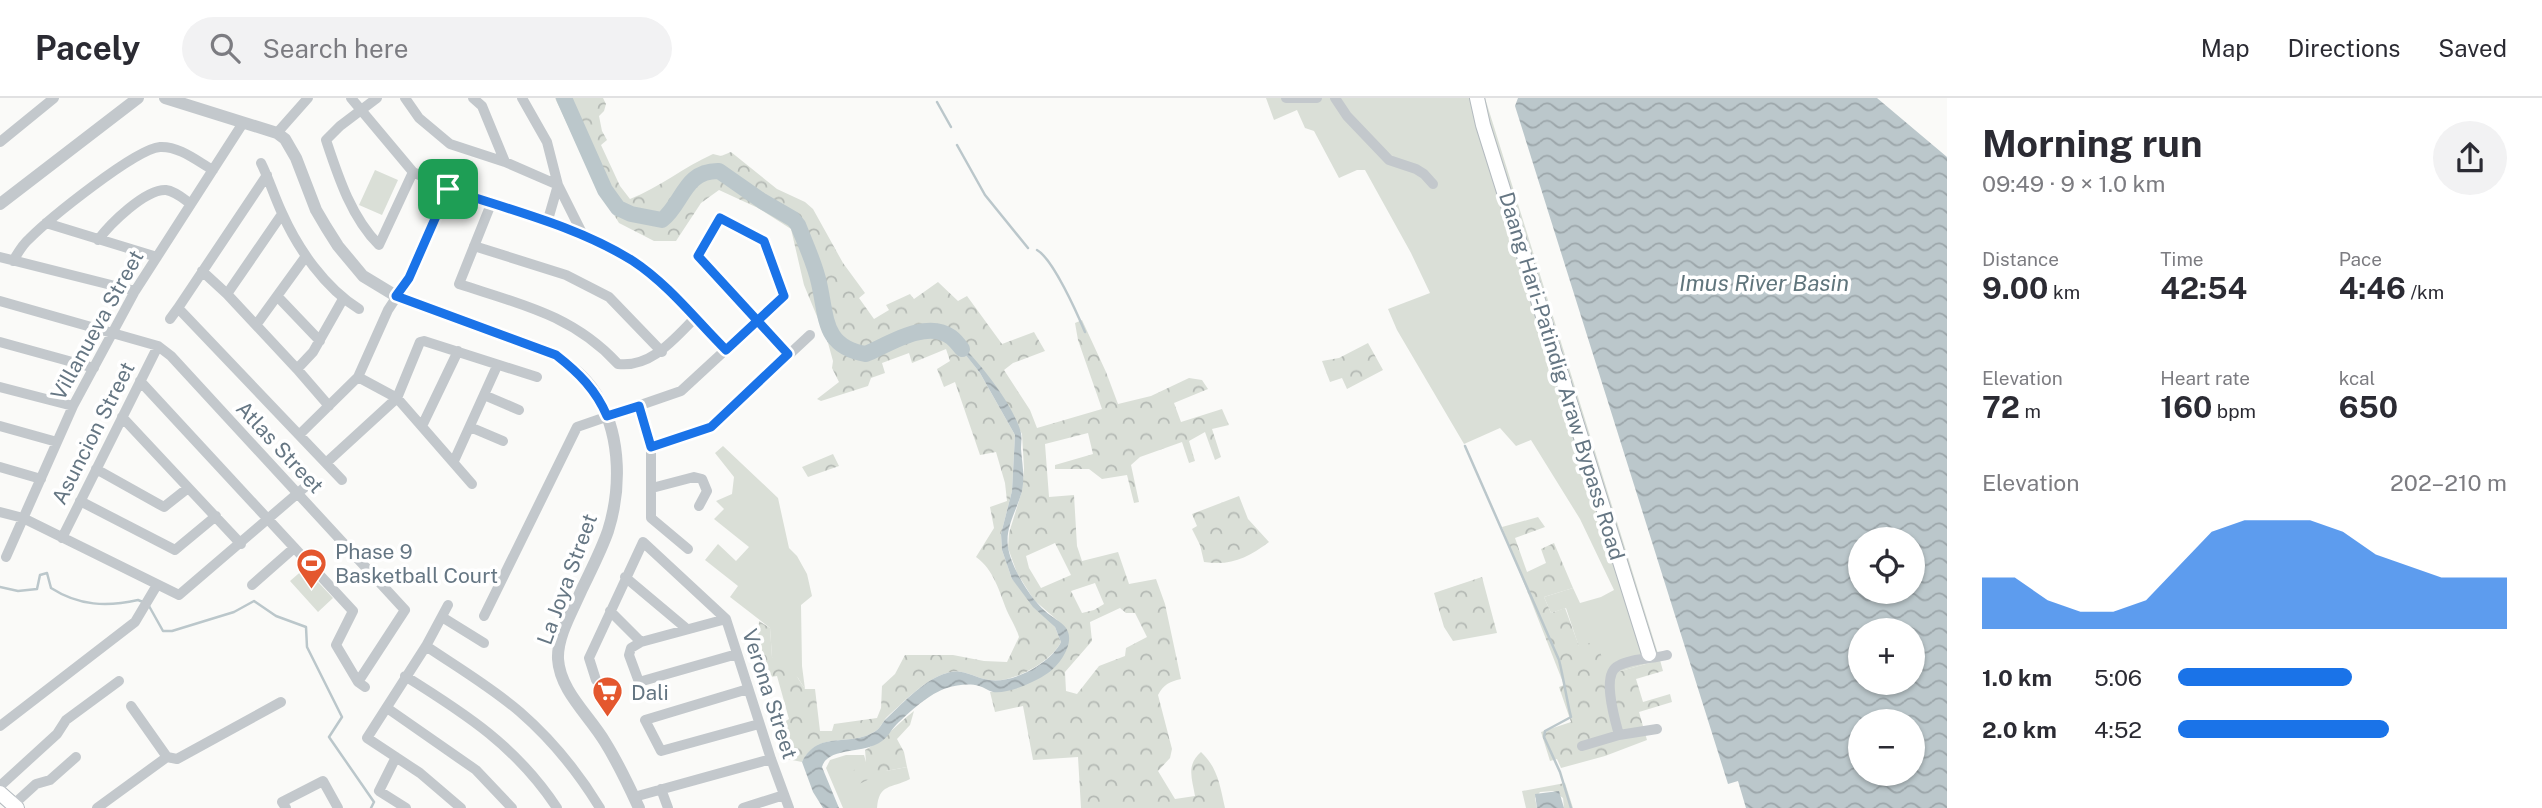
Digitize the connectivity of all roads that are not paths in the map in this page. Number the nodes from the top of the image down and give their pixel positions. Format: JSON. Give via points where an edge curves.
{"nodes":[{"id":1,"x":54,"y":98,"type":"edge"},
{"id":2,"x":138,"y":98,"type":"edge"},
{"id":3,"x":165,"y":98,"type":"edge"},
{"id":4,"x":308,"y":98,"type":"edge"},
{"id":5,"x":351,"y":98,"type":"edge"},
{"id":6,"x":377,"y":98,"type":"edge"},
{"id":7,"x":405,"y":98,"type":"edge"},
{"id":8,"x":473,"y":98,"type":"edge"},
{"id":9,"x":522,"y":98,"type":"edge"},
{"id":10,"x":1286,"y":98,"type":"edge"},
{"id":11,"x":1317,"y":98,"type":"edge"},
{"id":12,"x":1335,"y":98,"type":"edge"},
{"id":13,"x":1476,"y":98,"type":"edge"},
{"id":14,"x":360,"y":110,"type":"junction"},
{"id":15,"x":243,"y":123,"type":"junction"},
{"id":16,"x":277,"y":133,"type":"junction"},
{"id":17,"x":0,"y":142,"type":"edge"},
{"id":18,"x":505,"y":162,"type":"junction"},
{"id":19,"x":261,"y":163,"type":"dead end"},
{"id":20,"x":214,"y":170,"type":"junction"},
{"id":21,"x":413,"y":172,"type":"junction"},
{"id":22,"x":267,"y":174,"type":"junction"},
{"id":23,"x":1433,"y":184,"type":"dead end"},
{"id":24,"x":558,"y":185,"type":"junction"},
{"id":25,"x":448,"y":189,"type":"junction"},
{"id":26,"x":0,"y":204,"type":"edge"},
{"id":27,"x":191,"y":204,"type":"junction"},
{"id":28,"x":491,"y":204,"type":"junction"},
{"id":29,"x":282,"y":214,"type":"junction"},
{"id":30,"x":46,"y":222,"type":"junction"},
{"id":31,"x":547,"y":223,"type":"junction"},
{"id":32,"x":583,"y":235,"type":"junction"},
{"id":33,"x":98,"y":240,"type":"junction"},
{"id":34,"x":474,"y":246,"type":"junction"},
{"id":35,"x":306,"y":256,"type":"junction"},
{"id":36,"x":0,"y":257,"type":"edge"},
{"id":37,"x":157,"y":257,"type":"junction"},
{"id":38,"x":13,"y":261,"type":"junction"},
{"id":39,"x":202,"y":271,"type":"junction"},
{"id":40,"x":135,"y":290,"type":"junction"},
{"id":41,"x":227,"y":294,"type":"junction"},
{"id":42,"x":396,"y":296,"type":"junction"},
{"id":43,"x":278,"y":297,"type":"junction"},
{"id":44,"x":343,"y":299,"type":"junction"},
{"id":45,"x":0,"y":301,"type":"edge"},
{"id":46,"x":178,"y":308,"type":"junction"},
{"id":47,"x":359,"y":309,"type":"dead end"},
{"id":48,"x":695,"y":318,"type":"junction"},
{"id":49,"x":170,"y":319,"type":"dead end"},
{"id":50,"x":756,"y":321,"type":"junction"},
{"id":51,"x":256,"y":326,"type":"junction"},
{"id":52,"x":113,"y":332,"type":"junction"},
{"id":53,"x":810,"y":335,"type":"dead end"},
{"id":54,"x":320,"y":341,"type":"junction"},
{"id":55,"x":0,"y":342,"type":"edge"},
{"id":56,"x":158,"y":346,"type":"junction"},
{"id":57,"x":726,"y":350,"type":"junction"},
{"id":58,"x":458,"y":351,"type":"junction"},
{"id":59,"x":662,"y":352,"type":"junction"},
{"id":60,"x":788,"y":354,"type":"junction"},
{"id":61,"x":497,"y":366,"type":"junction"},
{"id":62,"x":94,"y":368,"type":"junction"},
{"id":63,"x":297,"y":369,"type":"junction"},
{"id":64,"x":358,"y":377,"type":"junction"},
{"id":65,"x":537,"y":377,"type":"dead end"},
{"id":66,"x":140,"y":381,"type":"junction"},
{"id":67,"x":0,"y":387,"type":"edge"},
{"id":68,"x":484,"y":395,"type":"junction"},
{"id":69,"x":397,"y":398,"type":"junction"},
{"id":70,"x":73,"y":406,"type":"junction"},
{"id":71,"x":329,"y":406,"type":"junction"},
{"id":72,"x":639,"y":406,"type":"junction"},
{"id":73,"x":519,"y":410,"type":"dead end"},
{"id":74,"x":607,"y":416,"type":"junction"},
{"id":75,"x":122,"y":417,"type":"junction"},
{"id":76,"x":0,"y":426,"type":"edge"},
{"id":77,"x":422,"y":426,"type":"junction"},
{"id":78,"x":470,"y":427,"type":"junction"},
{"id":79,"x":299,"y":435,"type":"junction"},
{"id":80,"x":503,"y":441,"type":"dead end"},
{"id":81,"x":57,"y":442,"type":"junction"},
{"id":82,"x":651,"y":447,"type":"junction"},
{"id":83,"x":454,"y":461,"type":"junction"},
{"id":84,"x":326,"y":463,"type":"junction"},
{"id":85,"x":0,"y":467,"type":"edge"},
{"id":86,"x":96,"y":469,"type":"junction"},
{"id":87,"x":41,"y":478,"type":"junction"},
{"id":88,"x":342,"y":480,"type":"dead end"},
{"id":89,"x":312,"y":481,"type":"dead end"},
{"id":90,"x":471,"y":484,"type":"dead end"},
{"id":91,"x":188,"y":488,"type":"junction"},
{"id":92,"x":652,"y":488,"type":"junction"},
{"id":93,"x":297,"y":494,"type":"junction"},
{"id":94,"x":80,"y":501,"type":"junction"},
{"id":95,"x":699,"y":506,"type":"dead end"},
{"id":96,"x":0,"y":512,"type":"edge"},
{"id":97,"x":216,"y":516,"type":"junction"},
{"id":98,"x":23,"y":518,"type":"junction"},
{"id":99,"x":268,"y":520,"type":"junction"},
{"id":100,"x":62,"y":538,"type":"junction"},
{"id":101,"x":241,"y":544,"type":"junction"},
{"id":102,"x":294,"y":548,"type":"junction"},
{"id":103,"x":688,"y":548,"type":"dead end"},
{"id":104,"x":6,"y":557,"type":"dead end"},
{"id":105,"x":625,"y":577,"type":"junction"},
{"id":106,"x":157,"y":585,"type":"junction"},
{"id":107,"x":252,"y":585,"type":"dead end"},
{"id":108,"x":448,"y":605,"type":"dead end"},
{"id":109,"x":610,"y":611,"type":"junction"},
{"id":110,"x":484,"y":616,"type":"dead end"},
{"id":111,"x":442,"y":617,"type":"junction"},
{"id":112,"x":726,"y":619,"type":"junction"},
{"id":113,"x":687,"y":629,"type":"junction"},
{"id":114,"x":641,"y":642,"type":"junction"},
{"id":115,"x":484,"y":643,"type":"dead end"},
{"id":116,"x":426,"y":646,"type":"junction"},
{"id":117,"x":737,"y":654,"type":"junction"},
{"id":118,"x":1649,"y":654,"type":"dead end"},
{"id":119,"x":1667,"y":654,"type":"dead end"},
{"id":120,"x":405,"y":676,"type":"junction"},
{"id":121,"x":596,"y":680,"type":"dead end"},
{"id":122,"x":119,"y":681,"type":"dead end"},
{"id":123,"x":748,"y":689,"type":"junction"},
{"id":124,"x":281,"y":702,"type":"dead end"},
{"id":125,"x":131,"y":706,"type":"dead end"},
{"id":126,"x":387,"y":708,"type":"junction"},
{"id":127,"x":759,"y":724,"type":"junction"},
{"id":128,"x":0,"y":726,"type":"edge"},
{"id":129,"x":1657,"y":729,"type":"dead end"},
{"id":130,"x":1619,"y":735,"type":"junction"},
{"id":131,"x":1582,"y":746,"type":"dead end"},
{"id":132,"x":76,"y":757,"type":"dead end"},
{"id":133,"x":167,"y":757,"type":"junction"},
{"id":134,"x":396,"y":757,"type":"junction"},
{"id":135,"x":771,"y":760,"type":"junction"},
{"id":136,"x":0,"y":786,"type":"edge"},
{"id":137,"x":661,"y":789,"type":"junction"},
{"id":138,"x":0,"y":793,"type":"edge"},
{"id":139,"x":784,"y":795,"type":"junction"},
{"id":140,"x":636,"y":803,"type":"edge"},
{"id":141,"x":284,"y":805,"type":"edge"},
{"id":142,"x":15,"y":806,"type":"edge"},
{"id":143,"x":97,"y":808,"type":"edge"},
{"id":144,"x":338,"y":808,"type":"edge"},
{"id":145,"x":406,"y":808,"type":"edge"},
{"id":146,"x":461,"y":808,"type":"edge"},
{"id":147,"x":512,"y":808,"type":"edge"},
{"id":148,"x":557,"y":808,"type":"edge"},
{"id":149,"x":600,"y":808,"type":"edge"},
{"id":150,"x":668,"y":808,"type":"edge"},
{"id":151,"x":746,"y":808,"type":"edge"},
{"id":152,"x":789,"y":808,"type":"edge"}],
"edges":[{"from":1,"to":17,"type":"street"},
{"from":2,"to":26,"type":"street"},
{"from":3,"to":15,"type":"street"},
{"from":4,"to":16,"type":"street"},
{"from":5,"to":14,"type":"street"},
{"from":6,"to":14,"type":"street"},
{"from":7,"to":18,"type":"street","via":[[419,118],[450,144]]},
{"from":8,"to":18,"type":"street","via":[[482,106]]},
{"from":9,"to":24,"type":"street","via":[[547,142]]},
{"from":10,"to":11,"type":"street"},
{"from":12,"to":23,"type":"street","via":[[1389,159],[1416,169]]},
{"from":13,"to":118,"type":"main road","name":"Daang Hari-Patindig Araw Bypass Road"},
{"from":14,"to":21,"type":"street"},
{"from":14,"to":21,"type":"street","via":[[326,140],[342,187],[379,245]]},
{"from":15,"to":16,"type":"street"},
{"from":15,"to":20,"type":"street","name":"Villanueva Street"},
{"from":16,"to":42,"type":"street","name":"La Joya Street","via":[[291,148],[316,210],[338,246],[363,276]]},
{"from":18,"to":24,"type":"street"},
{"from":19,"to":22,"type":"street"},
{"from":20,"to":27,"type":"street","name":"Villanueva Street"},
{"from":20,"to":30,"type":"street","via":[[180,150],[150,149]]},
{"from":21,"to":25,"type":"street"},
{"from":22,"to":29,"type":"street"},
{"from":22,"to":39,"type":"street"},
{"from":24,"to":31,"type":"street"},
{"from":24,"to":32,"type":"street"},
{"from":25,"to":28,"type":"street"},
{"from":25,"to":42,"type":"street","via":[[409,278]]},
{"from":27,"to":33,"type":"street","via":[[166,190],[150,194]]},
{"from":27,"to":37,"type":"street","name":"Villanueva Street"},
{"from":28,"to":31,"type":"street"},
{"from":28,"to":34,"type":"street"},
{"from":29,"to":35,"type":"street"},
{"from":29,"to":41,"type":"street"},
{"from":30,"to":33,"type":"street"},
{"from":30,"to":38,"type":"street"},
{"from":31,"to":32,"type":"street"},
{"from":32,"to":48,"type":"street","via":[[632,261]]},
{"from":33,"to":37,"type":"street"},
{"from":34,"to":59,"type":"street","via":[[566,275],[609,297]]},
{"from":34,"to":59,"type":"street","via":[[459,284],[559,318],[600,344],[618,364],[628,366]]},
{"from":35,"to":43,"type":"street"},
{"from":35,"to":44,"type":"street"},
{"from":36,"to":38,"type":"street"},
{"from":37,"to":40,"type":"street","name":"Villanueva Street"},
{"from":38,"to":40,"type":"street"},
{"from":39,"to":41,"type":"street"},
{"from":39,"to":46,"type":"street"},
{"from":40,"to":52,"type":"street","name":"Villanueva Street"},
{"from":41,"to":51,"type":"street"},
{"from":42,"to":64,"type":"street"},
{"from":42,"to":74,"type":"street","name":"La Joya Street","via":[[556,355],[578,371]]},
{"from":43,"to":51,"type":"street"},
{"from":43,"to":54,"type":"street"},
{"from":44,"to":47,"type":"street"},
{"from":44,"to":54,"type":"street"},
{"from":45,"to":52,"type":"street","name":"Atlas Street"},
{"from":46,"to":49,"type":"street"},
{"from":46,"to":79,"type":"street"},
{"from":48,"to":57,"type":"street"},
{"from":48,"to":59,"type":"street"},
{"from":50,"to":50,"type":"street","via":[[784,296],[764,241],[720,218],[698,256]]},
{"from":50,"to":57,"type":"street"},
{"from":50,"to":60,"type":"street"},
{"from":51,"to":63,"type":"street"},
{"from":52,"to":56,"type":"street","name":"Atlas Street"},
{"from":52,"to":62,"type":"street","name":"Villanueva Street"},
{"from":53,"to":60,"type":"street"},
{"from":54,"to":63,"type":"street"},
{"from":55,"to":62,"type":"street"},
{"from":56,"to":66,"type":"street","name":"Asuncion Street"},
{"from":56,"to":93,"type":"street","name":"Atlas Street"},
{"from":57,"to":72,"type":"street","via":[[681,391]]},
{"from":58,"to":61,"type":"street"},
{"from":58,"to":69,"type":"street","via":[[420,342]]},
{"from":58,"to":77,"type":"street"},
{"from":60,"to":82,"type":"street","via":[[711,427]]},
{"from":61,"to":65,"type":"street"},
{"from":61,"to":68,"type":"street"},
{"from":62,"to":70,"type":"street","name":"Villanueva Street"},
{"from":63,"to":71,"type":"street"},
{"from":64,"to":69,"type":"street"},
{"from":64,"to":71,"type":"street"},
{"from":66,"to":75,"type":"street","name":"Asuncion Street"},
{"from":66,"to":99,"type":"street"},
{"from":67,"to":70,"type":"street"},
{"from":68,"to":73,"type":"street"},
{"from":68,"to":78,"type":"street"},
{"from":69,"to":77,"type":"street"},
{"from":69,"to":84,"type":"street"},
{"from":70,"to":81,"type":"street","name":"Villanueva Street"},
{"from":71,"to":79,"type":"street"},
{"from":72,"to":74,"type":"street"},
{"from":72,"to":82,"type":"street"},
{"from":74,"to":110,"type":"street","via":[[577,426]]},
{"from":74,"to":140,"type":"street","name":"La Joya Street","via":[[617,481],[611,517],[564,629],[558,657],[567,687],[605,741]]},
{"from":75,"to":86,"type":"street","name":"Asuncion Street"},
{"from":75,"to":91,"type":"street"},
{"from":76,"to":81,"type":"street"},
{"from":77,"to":83,"type":"street"},
{"from":78,"to":80,"type":"street"},
{"from":78,"to":83,"type":"street"},
{"from":79,"to":84,"type":"street"},
{"from":81,"to":87,"type":"street","name":"Villanueva Street"},
{"from":82,"to":92,"type":"street"},
{"from":83,"to":90,"type":"street"},
{"from":84,"to":88,"type":"street"},
{"from":85,"to":87,"type":"street"},
{"from":86,"to":91,"type":"street","via":[[164,507]]},
{"from":86,"to":94,"type":"street","name":"Asuncion Street"},
{"from":87,"to":98,"type":"street","name":"Villanueva Street"},
{"from":89,"to":93,"type":"street"},
{"from":91,"to":97,"type":"street"},
{"from":92,"to":95,"type":"street","via":[[702,479],[708,491]]},
{"from":92,"to":103,"type":"street","via":[[651,518]]},
{"from":93,"to":99,"type":"street"},
{"from":93,"to":102,"type":"street","name":"Atlas Street","via":[[405,610],[361,685],[336,645],[353,611]]},
{"from":94,"to":97,"type":"street","via":[[175,550]]},
{"from":94,"to":100,"type":"street","name":"Asuncion Street"},
{"from":96,"to":98,"type":"street"},
{"from":97,"to":101,"type":"street"},
{"from":98,"to":100,"type":"street"},
{"from":98,"to":104,"type":"street","name":"Villanueva Street"},
{"from":99,"to":101,"type":"street"},
{"from":99,"to":102,"type":"street"},
{"from":100,"to":106,"type":"street"},
{"from":101,"to":106,"type":"street","via":[[179,595]]},
{"from":102,"to":107,"type":"street"},
{"from":105,"to":109,"type":"street"},
{"from":105,"to":112,"type":"street","name":"Verona Street","via":[[643,542]]},
{"from":105,"to":113,"type":"street"},
{"from":106,"to":128,"type":"street","via":[[135,622]]},
{"from":108,"to":111,"type":"street"},
{"from":109,"to":114,"type":"street"},
{"from":109,"to":121,"type":"street","via":[[589,659]]},
{"from":111,"to":115,"type":"street"},
{"from":111,"to":116,"type":"street"},
{"from":112,"to":113,"type":"street"},
{"from":112,"to":117,"type":"street","name":"Verona Street"},
{"from":113,"to":114,"type":"street"},
{"from":114,"to":117,"type":"street","via":[[629,655],[639,682]]},
{"from":116,"to":120,"type":"street"},
{"from":116,"to":149,"type":"street","via":[[518,710],[546,736]]},
{"from":117,"to":123,"type":"street","name":"Verona Street"},
{"from":119,"to":130,"type":"street","via":[[1625,663],[1611,672],[1609,687]]},
{"from":120,"to":126,"type":"street"},
{"from":120,"to":148,"type":"street","via":[[502,743],[528,768]]},
{"from":122,"to":136,"type":"street","via":[[66,720],[57,734]]},
{"from":123,"to":127,"type":"street","name":"Verona Street"},
{"from":123,"to":127,"type":"street","via":[[645,720],[661,751]]},
{"from":124,"to":133,"type":"street","via":[[177,759]]},
{"from":125,"to":133,"type":"street"},
{"from":126,"to":134,"type":"street","via":[[367,738]]},
{"from":126,"to":147,"type":"street","via":[[476,770]]},
{"from":127,"to":135,"type":"street","name":"Verona Street"},
{"from":129,"to":130,"type":"street"},
{"from":130,"to":131,"type":"street"},
{"from":132,"to":142,"type":"street","via":[[50,779],[36,784]]},
{"from":133,"to":143,"type":"street"},
{"from":134,"to":145,"type":"street","via":[[379,791]]},
{"from":134,"to":146,"type":"street"},
{"from":135,"to":137,"type":"street"},
{"from":135,"to":139,"type":"street","name":"Verona Street"},
{"from":137,"to":140,"type":"street"},
{"from":137,"to":150,"type":"street"},
{"from":138,"to":142,"type":"main road"},
{"from":139,"to":151,"type":"street"},
{"from":139,"to":152,"type":"street","name":"Verona Street"},
{"from":141,"to":144,"type":"street","via":[[323,781]]}]}
